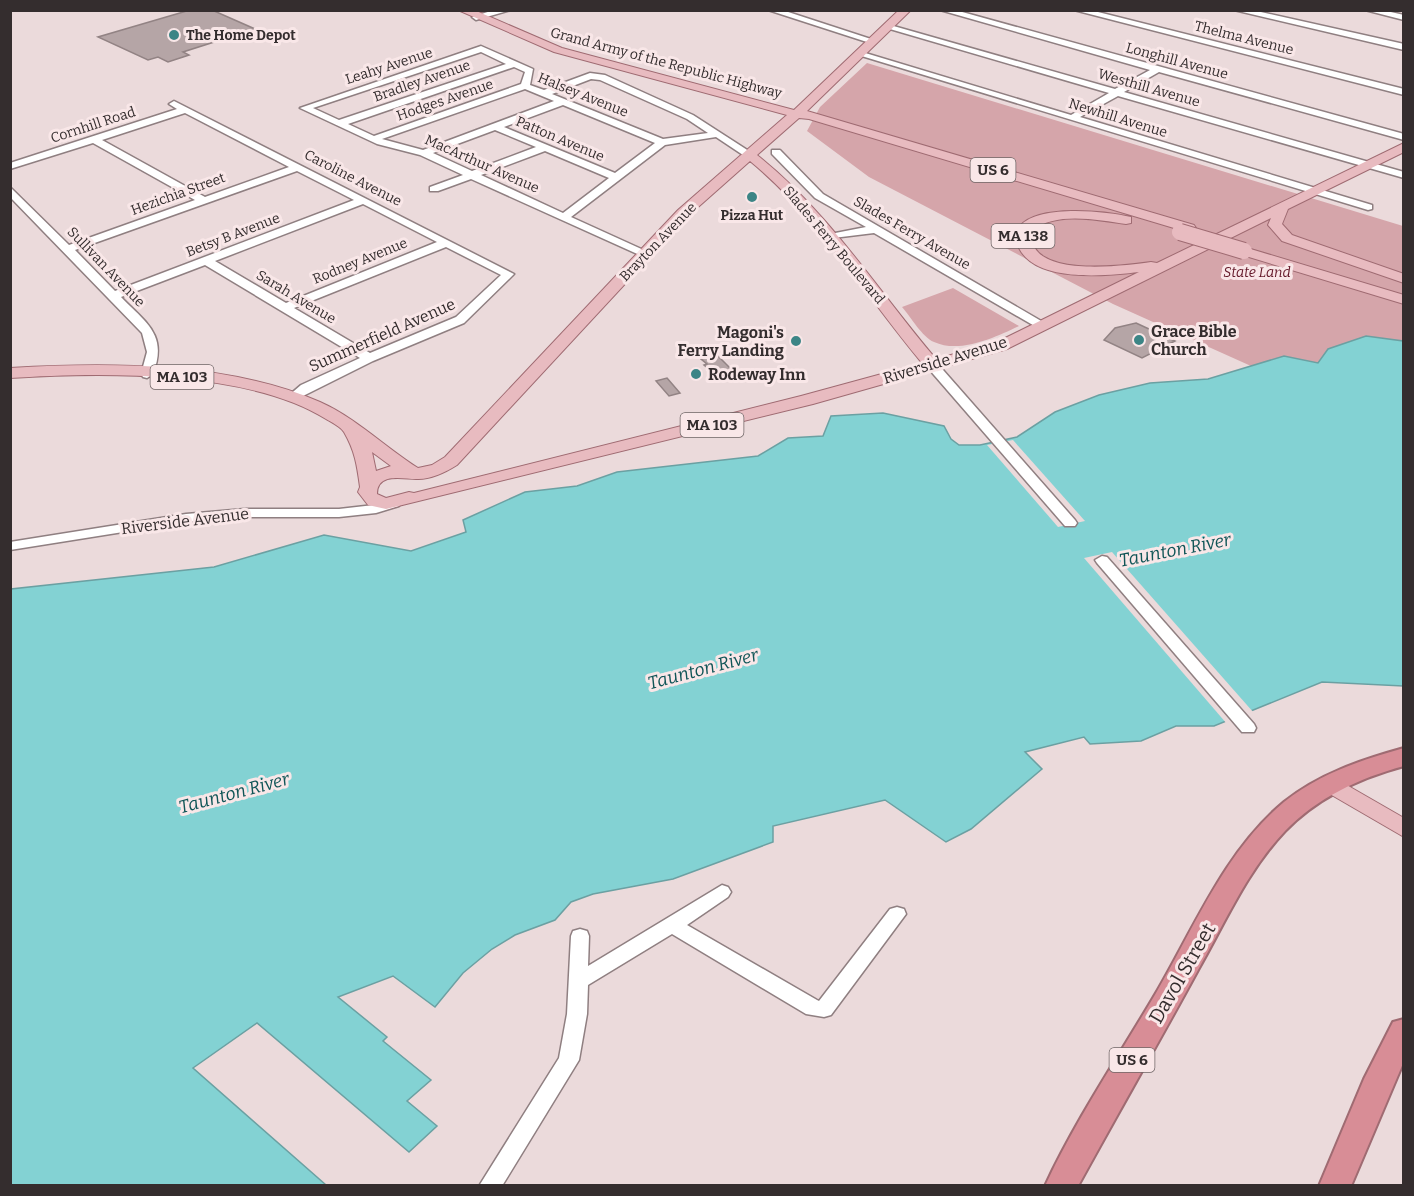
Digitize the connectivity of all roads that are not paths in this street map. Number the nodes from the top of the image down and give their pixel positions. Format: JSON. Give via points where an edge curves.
{"nodes":[{"id":1,"x":463,"y":10,"type":"edge"},
{"id":2,"x":492,"y":10,"type":"edge"},
{"id":3,"x":507,"y":10,"type":"edge"},
{"id":4,"x":772,"y":10,"type":"edge"},
{"id":5,"x":906,"y":10,"type":"edge"},
{"id":6,"x":944,"y":10,"type":"edge"},
{"id":7,"x":1078,"y":10,"type":"edge"},
{"id":8,"x":1238,"y":10,"type":"edge"},
{"id":9,"x":1369,"y":10,"type":"edge"},
{"id":10,"x":1396,"y":13,"type":"edge"},
{"id":11,"x":795,"y":14,"type":"edge"},
{"id":12,"x":476,"y":17,"type":"junction"},
{"id":13,"x":1404,"y":18,"type":"edge"},
{"id":14,"x":887,"y":27,"type":"junction"},
{"id":15,"x":873,"y":40,"type":"junction"},
{"id":16,"x":1404,"y":47,"type":"edge"},
{"id":17,"x":859,"y":54,"type":"junction"},
{"id":18,"x":514,"y":64,"type":"junction"},
{"id":19,"x":1158,"y":69,"type":"junction"},
{"id":20,"x":525,"y":86,"type":"junction"},
{"id":21,"x":1404,"y":92,"type":"edge"},
{"id":22,"x":545,"y":93,"type":"junction"},
{"id":23,"x":820,"y":93,"type":"junction"},
{"id":24,"x":1118,"y":93,"type":"junction"},
{"id":25,"x":729,"y":95,"type":"junction"},
{"id":26,"x":564,"y":101,"type":"junction"},
{"id":27,"x":174,"y":104,"type":"dead end"},
{"id":28,"x":305,"y":108,"type":"joint"},
{"id":29,"x":185,"y":110,"type":"junction"},
{"id":30,"x":796,"y":114,"type":"junction"},
{"id":31,"x":1072,"y":118,"type":"junction"},
{"id":32,"x":340,"y":123,"type":"junction"},
{"id":33,"x":494,"y":126,"type":"junction"},
{"id":34,"x":719,"y":134,"type":"junction"},
{"id":35,"x":848,"y":134,"type":"junction"},
{"id":36,"x":771,"y":136,"type":"junction"},
{"id":37,"x":1404,"y":137,"type":"edge"},
{"id":38,"x":93,"y":139,"type":"junction"},
{"id":39,"x":374,"y":139,"type":"junction"},
{"id":40,"x":662,"y":142,"type":"junction"},
{"id":41,"x":1404,"y":147,"type":"edge"},
{"id":42,"x":544,"y":148,"type":"junction"},
{"id":43,"x":776,"y":152,"type":"dead end"},
{"id":44,"x":424,"y":153,"type":"junction"},
{"id":45,"x":750,"y":155,"type":"junction"},
{"id":46,"x":1369,"y":165,"type":"junction"},
{"id":47,"x":10,"y":166,"type":"edge"},
{"id":48,"x":298,"y":167,"type":"junction"},
{"id":49,"x":472,"y":175,"type":"junction"},
{"id":50,"x":1404,"y":175,"type":"edge"},
{"id":51,"x":615,"y":177,"type":"junction"},
{"id":52,"x":434,"y":189,"type":"dead end"},
{"id":53,"x":10,"y":190,"type":"edge"},
{"id":54,"x":1315,"y":192,"type":"junction"},
{"id":55,"x":203,"y":200,"type":"junction"},
{"id":56,"x":364,"y":201,"type":"junction"},
{"id":57,"x":1368,"y":207,"type":"dead end"},
{"id":58,"x":1282,"y":208,"type":"junction"},
{"id":59,"x":563,"y":218,"type":"junction"},
{"id":60,"x":1242,"y":227,"type":"junction"},
{"id":61,"x":876,"y":229,"type":"junction"},
{"id":62,"x":1185,"y":230,"type":"junction"},
{"id":63,"x":829,"y":237,"type":"junction"},
{"id":64,"x":445,"y":243,"type":"junction"},
{"id":65,"x":68,"y":249,"type":"junction"},
{"id":66,"x":644,"y":254,"type":"junction"},
{"id":67,"x":1327,"y":254,"type":"junction"},
{"id":68,"x":1040,"y":259,"type":"junction"},
{"id":69,"x":207,"y":261,"type":"junction"},
{"id":70,"x":1174,"y":261,"type":"junction"},
{"id":71,"x":508,"y":274,"type":"joint"},
{"id":72,"x":1392,"y":284,"type":"edge"},
{"id":73,"x":1404,"y":293,"type":"edge"},
{"id":74,"x":1106,"y":295,"type":"junction"},
{"id":75,"x":113,"y":296,"type":"junction"},
{"id":76,"x":1404,"y":300,"type":"edge"},
{"id":77,"x":285,"y":308,"type":"junction"},
{"id":78,"x":1042,"y":326,"type":"junction"},
{"id":79,"x":369,"y":358,"type":"junction"},
{"id":80,"x":932,"y":365,"type":"junction"},
{"id":81,"x":10,"y":373,"type":"edge"},
{"id":82,"x":147,"y":374,"type":"junction"},
{"id":83,"x":293,"y":397,"type":"junction"},
{"id":84,"x":344,"y":424,"type":"junction"},
{"id":85,"x":416,"y":474,"type":"junction"},
{"id":86,"x":490,"y":480,"type":"junction"},
{"id":87,"x":368,"y":489,"type":"junction"},
{"id":88,"x":397,"y":503,"type":"junction"},
{"id":89,"x":327,"y":514,"type":"junction"},
{"id":90,"x":1070,"y":523,"type":"dead end"},
{"id":91,"x":10,"y":546,"type":"edge"},
{"id":92,"x":1102,"y":560,"type":"dead end"},
{"id":93,"x":1248,"y":728,"type":"dead end"},
{"id":94,"x":1404,"y":757,"type":"edge"},
{"id":95,"x":1331,"y":784,"type":"junction"},
{"id":96,"x":1404,"y":829,"type":"edge"},
{"id":97,"x":722,"y":892,"type":"dead end"},
{"id":98,"x":897,"y":914,"type":"dead end"},
{"id":99,"x":672,"y":925,"type":"junction"},
{"id":100,"x":580,"y":936,"type":"dead end"},
{"id":101,"x":580,"y":980,"type":"junction"},
{"id":102,"x":1404,"y":1031,"type":"edge"},
{"id":103,"x":490,"y":1185,"type":"edge"},
{"id":104,"x":1061,"y":1185,"type":"edge"},
{"id":105,"x":1335,"y":1185,"type":"edge"}],
"edges":[{"from":1,"to":12,"type":"main road","name":"Grand Army of the Republic Highway","number":"US 6"},
{"from":2,"to":12,"type":"street"},
{"from":3,"to":12,"type":"street"},
{"from":4,"to":11,"type":"street"},
{"from":5,"to":14,"type":"main road","name":"Brayton Avenue"},
{"from":6,"to":19,"type":"street","name":"Longhill Avenue"},
{"from":7,"to":21,"type":"street","name":"Thelma Avenue"},
{"from":8,"to":16,"type":"street"},
{"from":9,"to":10,"type":"street"},
{"from":10,"to":13,"type":"street"},
{"from":11,"to":15,"type":"street"},
{"from":12,"to":25,"type":"main road","name":"Grand Army of the Republic Highway","number":"US 6","via":[[558,50]]},
{"from":14,"to":15,"type":"main road","name":"Brayton Avenue"},
{"from":14,"to":24,"type":"street","name":"Westhill Avenue"},
{"from":15,"to":17,"type":"main road","name":"Brayton Avenue"},
{"from":17,"to":23,"type":"main road","name":"Brayton Avenue"},
{"from":17,"to":31,"type":"street","name":"Newhill Avenue"},
{"from":18,"to":20,"type":"street","name":"Halsey Avenue","via":[[530,71]]},
{"from":18,"to":28,"type":"street","name":"Leahy Avenue","via":[[481,49]]},
{"from":18,"to":32,"type":"street","name":"Bradley Avenue"},
{"from":19,"to":24,"type":"street"},
{"from":19,"to":37,"type":"street","name":"Longhill Avenue"},
{"from":20,"to":22,"type":"street","name":"Halsey Avenue"},
{"from":20,"to":39,"type":"street","name":"Hodges Avenue"},
{"from":22,"to":26,"type":"street","name":"Halsey Avenue"},
{"from":22,"to":34,"type":"street","name":"Slades Ferry Boulevard","via":[[595,76],[603,77]]},
{"from":23,"to":25,"type":"main road","via":[[783,101]]},
{"from":23,"to":30,"type":"main road","name":"Brayton Avenue"},
{"from":24,"to":31,"type":"street"},
{"from":24,"to":46,"type":"street","name":"Westhill Avenue"},
{"from":25,"to":30,"type":"main road","name":"Grand Army of the Republic Highway","number":"US 6"},
{"from":26,"to":33,"type":"street"},
{"from":26,"to":40,"type":"street","name":"Halsey Avenue"},
{"from":27,"to":29,"type":"street","name":"Caroline Avenue"},
{"from":28,"to":32,"type":"street","name":"MacArthur Avenue"},
{"from":29,"to":38,"type":"street","name":"Cornhill Road"},
{"from":29,"to":48,"type":"street","name":"Caroline Avenue"},
{"from":30,"to":35,"type":"main road","number":"US 6"},
{"from":30,"to":36,"type":"main road","name":"Brayton Avenue"},
{"from":30,"to":62,"type":"main road","number":"US 6","via":[[810,115]]},
{"from":31,"to":54,"type":"street","name":"Newhill Avenue"},
{"from":32,"to":39,"type":"street","name":"MacArthur Avenue"},
{"from":33,"to":42,"type":"street","name":"Patton Avenue"},
{"from":33,"to":44,"type":"street"},
{"from":34,"to":40,"type":"street"},
{"from":34,"to":45,"type":"street","name":"Slades Ferry Boulevard"},
{"from":35,"to":36,"type":"main road","via":[[807,128]]},
{"from":35,"to":62,"type":"main road","number":"US 6"},
{"from":36,"to":45,"type":"main road","name":"Brayton Avenue"},
{"from":38,"to":47,"type":"street","name":"Cornhill Road"},
{"from":38,"to":55,"type":"street"},
{"from":39,"to":44,"type":"street","name":"MacArthur Avenue"},
{"from":40,"to":51,"type":"street"},
{"from":41,"to":46,"type":"main road","name":"Riverside Avenue","number":"MA 138"},
{"from":42,"to":49,"type":"street"},
{"from":42,"to":51,"type":"street","name":"Patton Avenue"},
{"from":43,"to":61,"type":"street","name":"Slades Ferry Avenue","via":[[819,195]]},
{"from":44,"to":49,"type":"street","name":"MacArthur Avenue"},
{"from":45,"to":63,"type":"main road","name":"Slades Ferry Boulevard","via":[[792,193]]},
{"from":45,"to":66,"type":"main road","name":"Brayton Avenue","via":[[683,213]]},
{"from":46,"to":50,"type":"street","name":"Westhill Avenue"},
{"from":46,"to":54,"type":"main road","name":"Riverside Avenue","number":"MA 138"},
{"from":48,"to":55,"type":"street","name":"Hezichia Street"},
{"from":48,"to":56,"type":"street","name":"Caroline Avenue"},
{"from":49,"to":52,"type":"street"},
{"from":49,"to":59,"type":"street","name":"MacArthur Avenue"},
{"from":51,"to":59,"type":"street"},
{"from":53,"to":65,"type":"street","name":"Sullivan Avenue"},
{"from":54,"to":57,"type":"street","name":"Newhill Avenue"},
{"from":54,"to":58,"type":"main road","name":"Riverside Avenue","number":"MA 138"},
{"from":55,"to":65,"type":"street","name":"Hezichia Street"},
{"from":56,"to":64,"type":"street","name":"Caroline Avenue"},
{"from":56,"to":69,"type":"street","name":"Betsy B Avenue"},
{"from":58,"to":60,"type":"main road","name":"Riverside Avenue","number":"MA 138"},
{"from":58,"to":67,"type":"main road","via":[[1275,221],[1279,231],[1292,241]]},
{"from":59,"to":66,"type":"street","name":"MacArthur Avenue"},
{"from":60,"to":67,"type":"main road"},
{"from":60,"to":70,"type":"main road","name":"Riverside Avenue","number":"MA 138"},
{"from":61,"to":63,"type":"street"},
{"from":61,"to":78,"type":"street","name":"Slades Ferry Avenue"},
{"from":62,"to":68,"type":"main road","number":"MA 138","via":[[1104,216],[1056,216],[1032,224],[1024,233],[1024,245]]},
{"from":62,"to":72,"type":"main road","number":"US 6","bridge":true},
{"from":63,"to":80,"type":"main road","name":"Slades Ferry Boulevard"},
{"from":64,"to":71,"type":"street","name":"Caroline Avenue"},
{"from":64,"to":77,"type":"street","name":"Rodney Avenue"},
{"from":65,"to":75,"type":"street","name":"Sullivan Avenue"},
{"from":66,"to":85,"type":"main road","name":"Brayton Avenue","via":[[455,458],[438,469]]},
{"from":67,"to":72,"type":"main road"},
{"from":68,"to":70,"type":"main road","number":"MA 138","via":[[1066,268],[1099,272]]},
{"from":68,"to":74,"type":"main road"},
{"from":69,"to":75,"type":"street","name":"Betsy B Avenue"},
{"from":69,"to":77,"type":"street","name":"Sarah Avenue"},
{"from":70,"to":74,"type":"main road","name":"Riverside Avenue","number":"MA 103"},
{"from":71,"to":79,"type":"street","name":"Summerfield Avenue","via":[[460,320]]},
{"from":72,"to":73,"type":"main road","number":"US 6"},
{"from":72,"to":76,"type":"main road","number":"US 6"},
{"from":74,"to":78,"type":"main road","name":"Riverside Avenue","number":"MA 103"},
{"from":75,"to":82,"type":"street","name":"Sullivan Avenue","via":[[152,337],[154,355]]},
{"from":77,"to":79,"type":"street","name":"Sarah Avenue"},
{"from":78,"to":80,"type":"main road","name":"Riverside Avenue","number":"MA 103","via":[[1000,346]]},
{"from":79,"to":83,"type":"street","name":"Summerfield Avenue"},
{"from":80,"to":86,"type":"main road","name":"Riverside Avenue","number":"MA 103"},
{"from":80,"to":90,"type":"street"},
{"from":81,"to":82,"type":"main road","number":"MA 103","via":[[77,370]]},
{"from":82,"to":83,"type":"main road","number":"MA 103","via":[[221,382]]},
{"from":83,"to":84,"type":"main road","number":"MA 103"},
{"from":84,"to":85,"type":"main road","number":"MA 103"},
{"from":84,"to":87,"type":"main road","number":"MA 103","via":[[364,451]]},
{"from":85,"to":86,"type":"main road","name":"Riverside Avenue","number":"MA 103","via":[[442,483]]},
{"from":85,"to":87,"type":"main road","via":[[388,472],[376,478]]},
{"from":85,"to":88,"type":"main road","via":[[422,482],[420,487]]},
{"from":86,"to":88,"type":"main road","name":"Riverside Avenue","number":"MA 103"},
{"from":87,"to":88,"type":"main road","via":[[371,499]]},
{"from":87,"to":89,"type":"street","via":[[353,506]]},
{"from":88,"to":89,"type":"street","name":"Riverside Avenue","via":[[363,512]]},
{"from":89,"to":91,"type":"street","name":"Riverside Avenue","via":[[213,515]]},
{"from":92,"to":93,"type":"street"},
{"from":94,"to":95,"type":"highway","number":"US 6"},
{"from":95,"to":96,"type":"main road"},
{"from":95,"to":104,"type":"highway","name":"Davol Street","number":"US 6","via":[[1283,818],[1247,863]]},
{"from":97,"to":99,"type":"street"},
{"from":98,"to":99,"type":"street","via":[[824,1009],[813,1008]]},
{"from":99,"to":101,"type":"street"},
{"from":100,"to":101,"type":"street"},
{"from":101,"to":103,"type":"street","via":[[569,1060]]},
{"from":102,"to":105,"type":"highway","via":[[1379,1079]]}]}
